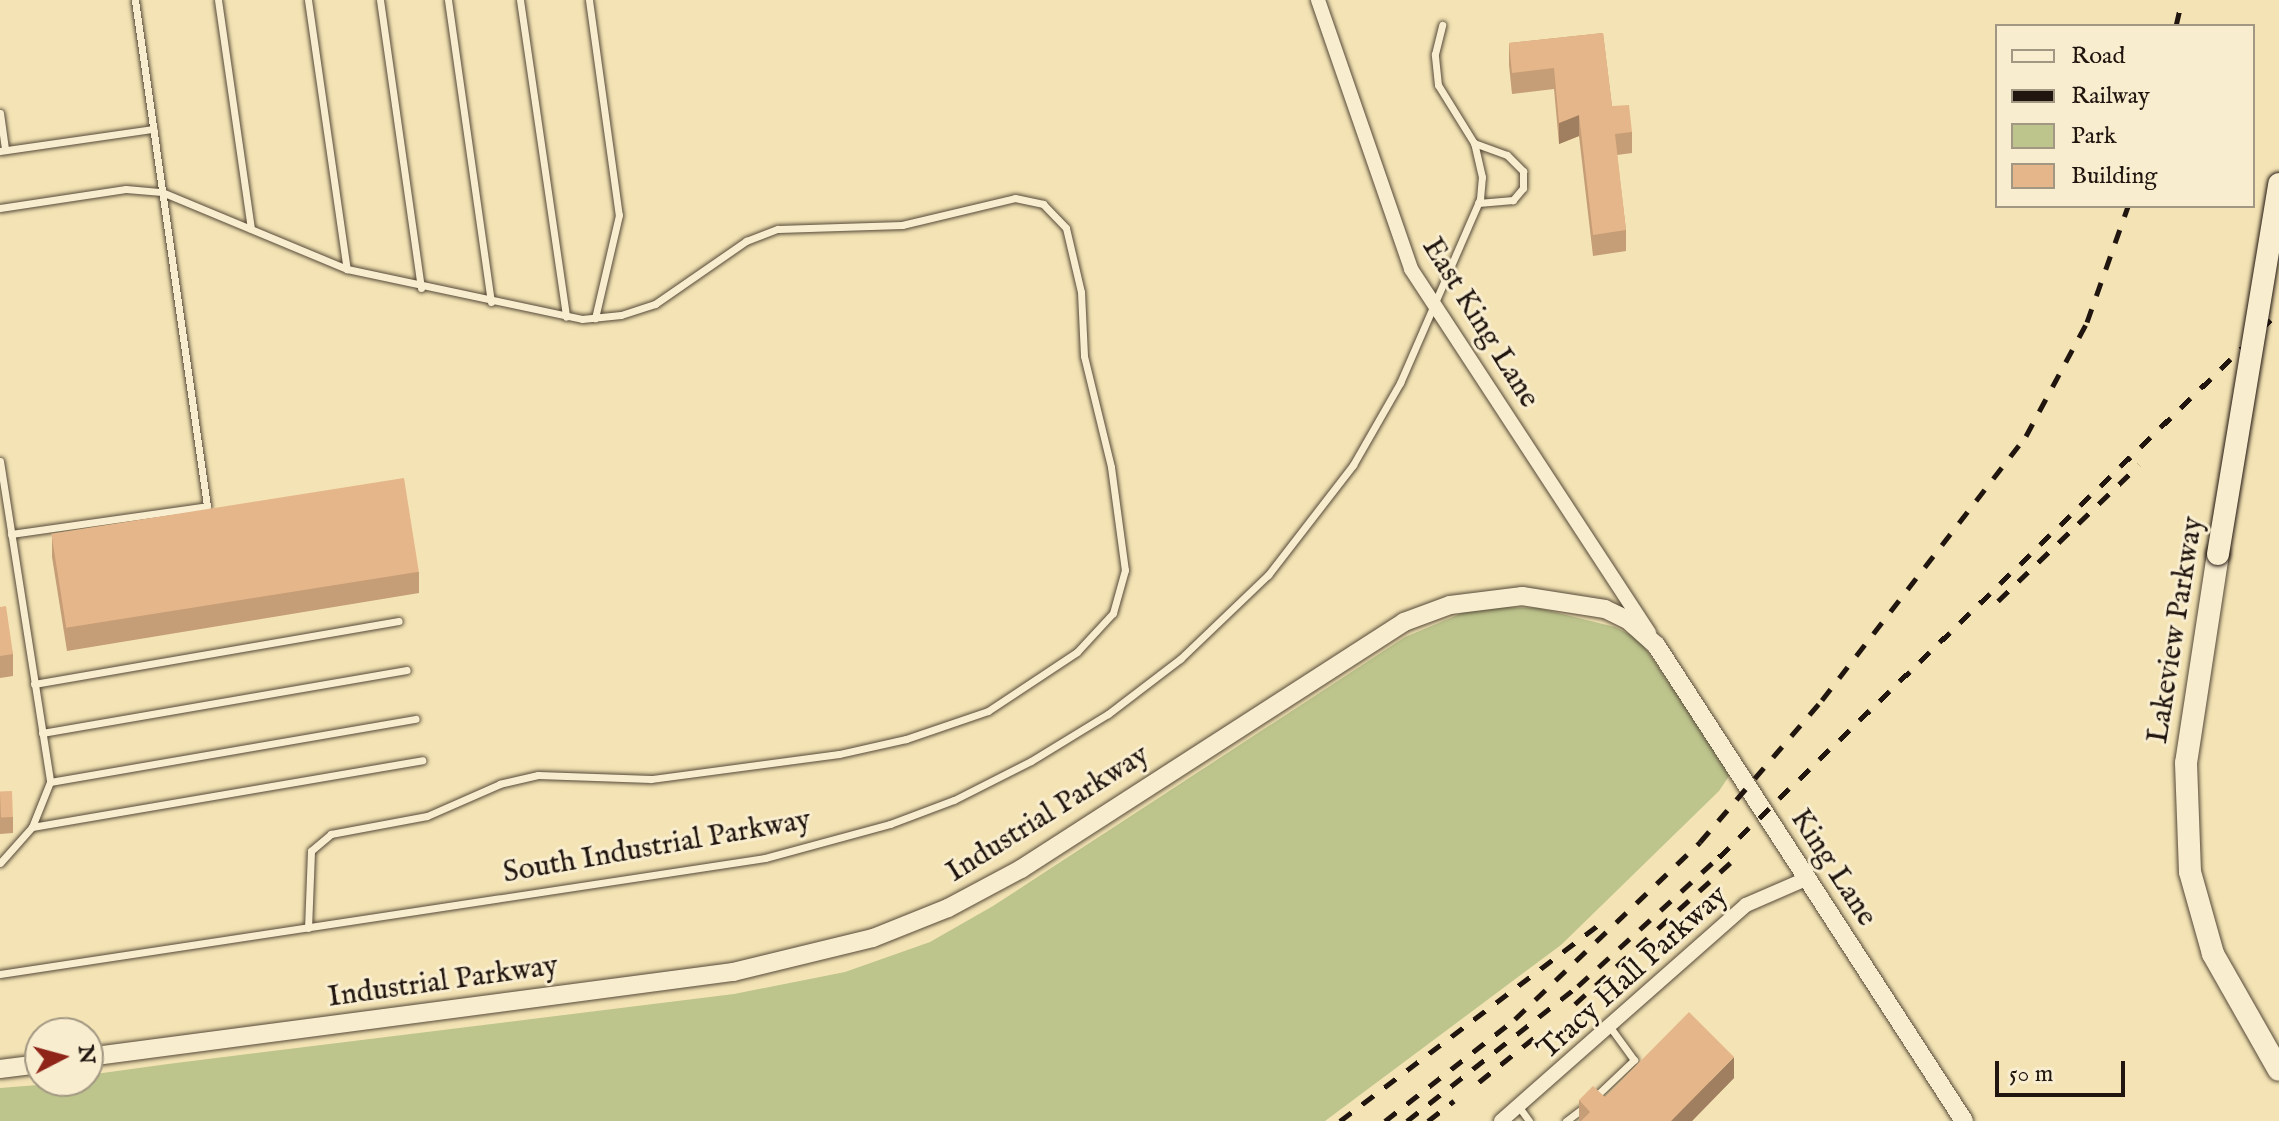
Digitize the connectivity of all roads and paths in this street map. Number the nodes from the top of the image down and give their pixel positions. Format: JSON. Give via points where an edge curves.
{"nodes":[{"id":1,"x":135,"y":0,"type":"edge"},
{"id":2,"x":218,"y":0,"type":"edge"},
{"id":3,"x":308,"y":0,"type":"edge"},
{"id":4,"x":380,"y":0,"type":"edge"},
{"id":5,"x":448,"y":0,"type":"edge"},
{"id":6,"x":520,"y":0,"type":"edge"},
{"id":7,"x":589,"y":0,"type":"edge"},
{"id":8,"x":1318,"y":0,"type":"edge"},
{"id":9,"x":1442,"y":25,"type":"dead end"},
{"id":10,"x":0,"y":113,"type":"edge"},
{"id":11,"x":153,"y":129,"type":"junction"},
{"id":12,"x":1474,"y":143,"type":"junction"},
{"id":13,"x":3,"y":151,"type":"edge"},
{"id":14,"x":2279,"y":184,"type":"edge"},
{"id":15,"x":162,"y":192,"type":"junction"},
{"id":16,"x":1478,"y":203,"type":"junction"},
{"id":17,"x":0,"y":208,"type":"edge"},
{"id":18,"x":251,"y":229,"type":"junction"},
{"id":19,"x":347,"y":269,"type":"junction"},
{"id":20,"x":421,"y":288,"type":"junction"},
{"id":21,"x":491,"y":302,"type":"junction"},
{"id":22,"x":1434,"y":309,"type":"junction"},
{"id":23,"x":566,"y":317,"type":"junction"},
{"id":24,"x":595,"y":318,"type":"junction"},
{"id":25,"x":0,"y":461,"type":"edge"},
{"id":26,"x":11,"y":534,"type":"junction"},
{"id":27,"x":399,"y":621,"type":"dead end"},
{"id":28,"x":1656,"y":645,"type":"junction"},
{"id":29,"x":407,"y":670,"type":"dead end"},
{"id":30,"x":34,"y":684,"type":"junction"},
{"id":31,"x":416,"y":719,"type":"dead end"},
{"id":32,"x":42,"y":733,"type":"junction"},
{"id":33,"x":422,"y":760,"type":"dead end"},
{"id":34,"x":50,"y":782,"type":"junction"},
{"id":35,"x":32,"y":827,"type":"junction"},
{"id":36,"x":0,"y":863,"type":"edge"},
{"id":37,"x":1808,"y":878,"type":"junction"},
{"id":38,"x":308,"y":928,"type":"junction"},
{"id":39,"x":0,"y":974,"type":"edge"},
{"id":40,"x":1611,"y":1028,"type":"junction"},
{"id":41,"x":104,"y":1055,"type":"edge"},
{"id":42,"x":24,"y":1066,"type":"edge"},
{"id":43,"x":0,"y":1069,"type":"edge"},
{"id":44,"x":2279,"y":1070,"type":"edge"},
{"id":45,"x":1519,"y":1107,"type":"junction"},
{"id":46,"x":1501,"y":1121,"type":"edge"},
{"id":47,"x":1529,"y":1121,"type":"edge"},
{"id":48,"x":1566,"y":1121,"type":"edge"},
{"id":49,"x":1964,"y":1121,"type":"edge"}],
"edges":[{"from":1,"to":11,"type":"lane"},
{"from":2,"to":18,"type":"lane"},
{"from":3,"to":19,"type":"lane"},
{"from":4,"to":20,"type":"lane"},
{"from":5,"to":21,"type":"lane"},
{"from":6,"to":23,"type":"lane"},
{"from":7,"to":24,"type":"lane","via":[[619,215]]},
{"from":8,"to":22,"type":"street","name":"East King Lane","via":[[1386,209]]},
{"from":9,"to":12,"type":"lane","via":[[1435,54],[1442,98]]},
{"from":10,"to":13,"type":"lane"},
{"from":11,"to":13,"type":"lane"},
{"from":11,"to":15,"type":"lane"},
{"from":12,"to":16,"type":"lane","via":[[1482,177]]},
{"from":12,"to":16,"type":"lane","via":[[1507,155],[1523,171],[1523,188],[1513,200]]},
{"from":14,"to":44,"type":"main road","name":"Lakeview Parkway","bridge":true,"via":[[2186,763],[2190,872],[2213,954]]},
{"from":15,"to":17,"type":"lane","via":[[126,189]]},
{"from":15,"to":18,"type":"lane"},
{"from":15,"to":26,"type":"lane","via":[[207,506]]},
{"from":16,"to":22,"type":"lane","name":"South Industrial Parkway"},
{"from":18,"to":19,"type":"lane"},
{"from":19,"to":20,"type":"lane"},
{"from":20,"to":21,"type":"lane"},
{"from":21,"to":23,"type":"lane"},
{"from":22,"to":28,"type":"street","name":"East King Lane"},
{"from":22,"to":38,"type":"lane","name":"South Industrial Parkway","via":[[1371,437],[1268,575],[1158,677],[1031,761],[922,812],[765,858]]},
{"from":23,"to":24,"type":"lane"},
{"from":24,"to":38,"type":"lane","via":[[655,304],[767,232],[902,225],[1015,198],[1043,204],[1066,228],[1077,268],[1084,356],[1111,467],[1124,560],[1119,602],[1097,632],[1034,685],[988,711],[917,736],[839,754],[651,779],[528,776],[427,816],[324,837],[310,857]]},
{"from":25,"to":26,"type":"lane"},
{"from":26,"to":30,"type":"lane"},
{"from":27,"to":30,"type":"lane"},
{"from":28,"to":37,"type":"street","name":"King Lane"},
{"from":28,"to":41,"type":"street","name":"Industrial Parkway","via":[[1617,614],[1570,601],[1498,597],[1450,605],[1383,633],[1021,869],[948,908],[873,938],[733,972]]},
{"from":29,"to":32,"type":"lane"},
{"from":30,"to":32,"type":"lane"},
{"from":31,"to":34,"type":"lane"},
{"from":32,"to":34,"type":"lane"},
{"from":33,"to":35,"type":"lane"},
{"from":34,"to":35,"type":"lane"},
{"from":35,"to":36,"type":"lane"},
{"from":37,"to":40,"type":"street","name":"Tracy Hall Parkway","via":[[1746,905]]},
{"from":37,"to":49,"type":"street","name":"King Lane"},
{"from":38,"to":39,"type":"lane","name":"South Industrial Parkway"},
{"from":40,"to":45,"type":"street","name":"Tracy Hall Parkway"},
{"from":40,"to":48,"type":"lane","via":[[1634,1060]]},
{"from":42,"to":43,"type":"street"},
{"from":45,"to":46,"type":"street","name":"Tracy Hall Parkway"},
{"from":45,"to":47,"type":"lane"}]}
